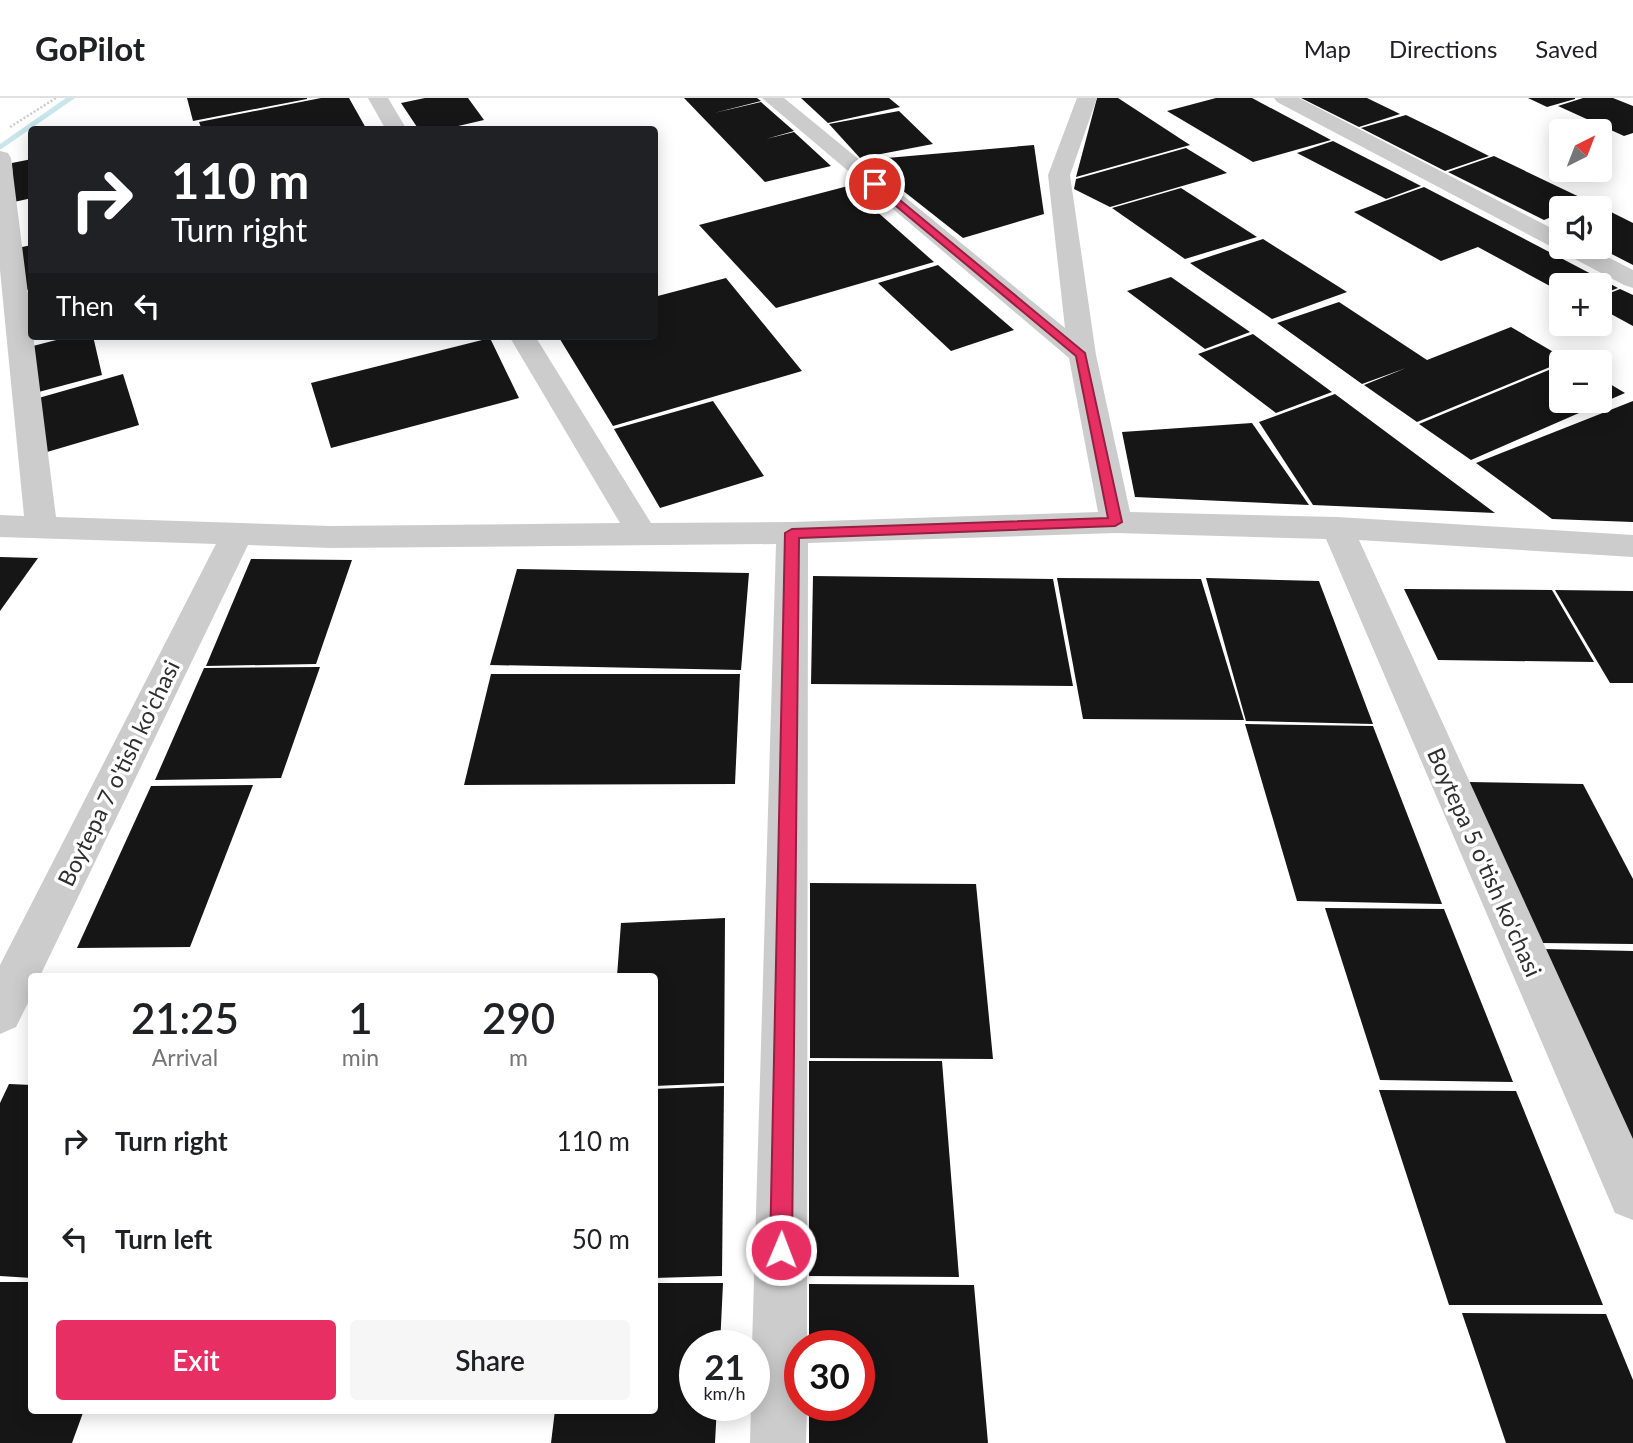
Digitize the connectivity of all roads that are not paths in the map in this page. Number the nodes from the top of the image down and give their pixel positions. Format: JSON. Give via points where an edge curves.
{"nodes":[{"id":1,"x":378,"y":98,"type":"edge"},
{"id":2,"x":772,"y":98,"type":"edge"},
{"id":3,"x":1087,"y":98,"type":"edge"},
{"id":4,"x":1284,"y":98,"type":"edge"},
{"id":5,"x":395,"y":126,"type":"edge"},
{"id":6,"x":0,"y":158,"type":"edge"},
{"id":7,"x":1549,"y":236,"type":"edge"},
{"id":8,"x":1593,"y":259,"type":"edge"},
{"id":9,"x":1633,"y":280,"type":"edge"},
{"id":10,"x":524,"y":340,"type":"edge"},
{"id":11,"x":1082,"y":355,"type":"junction"},
{"id":12,"x":1115,"y":522,"type":"junction"},
{"id":13,"x":0,"y":526,"type":"edge"},
{"id":14,"x":41,"y":527,"type":"junction"},
{"id":15,"x":1337,"y":528,"type":"junction"},
{"id":16,"x":792,"y":533,"type":"junction"},
{"id":17,"x":237,"y":534,"type":"junction"},
{"id":18,"x":642,"y":534,"type":"junction"},
{"id":19,"x":1633,"y":546,"type":"edge"},
{"id":20,"x":0,"y":1012,"type":"edge"},
{"id":21,"x":1633,"y":1195,"type":"edge"},
{"id":22,"x":778,"y":1443,"type":"edge"}],
"edges":[{"from":1,"to":5,"type":"street"},
{"from":2,"to":11,"type":"street"},
{"from":3,"to":11,"type":"street","via":[[1059,175]]},
{"from":4,"to":7,"type":"street"},
{"from":6,"to":14,"type":"street"},
{"from":8,"to":9,"type":"street"},
{"from":10,"to":18,"type":"street"},
{"from":11,"to":12,"type":"street"},
{"from":12,"to":15,"type":"street"},
{"from":12,"to":16,"type":"street"},
{"from":13,"to":14,"type":"street"},
{"from":14,"to":17,"type":"street"},
{"from":15,"to":19,"type":"street"},
{"from":15,"to":21,"type":"street","name":"Boytepa 5 o'tish ko'chasi"},
{"from":16,"to":18,"type":"street"},
{"from":16,"to":22,"type":"street"},
{"from":17,"to":18,"type":"street"},
{"from":17,"to":20,"type":"street","name":"Boytepa 7 o'tish ko'chasi"}]}
